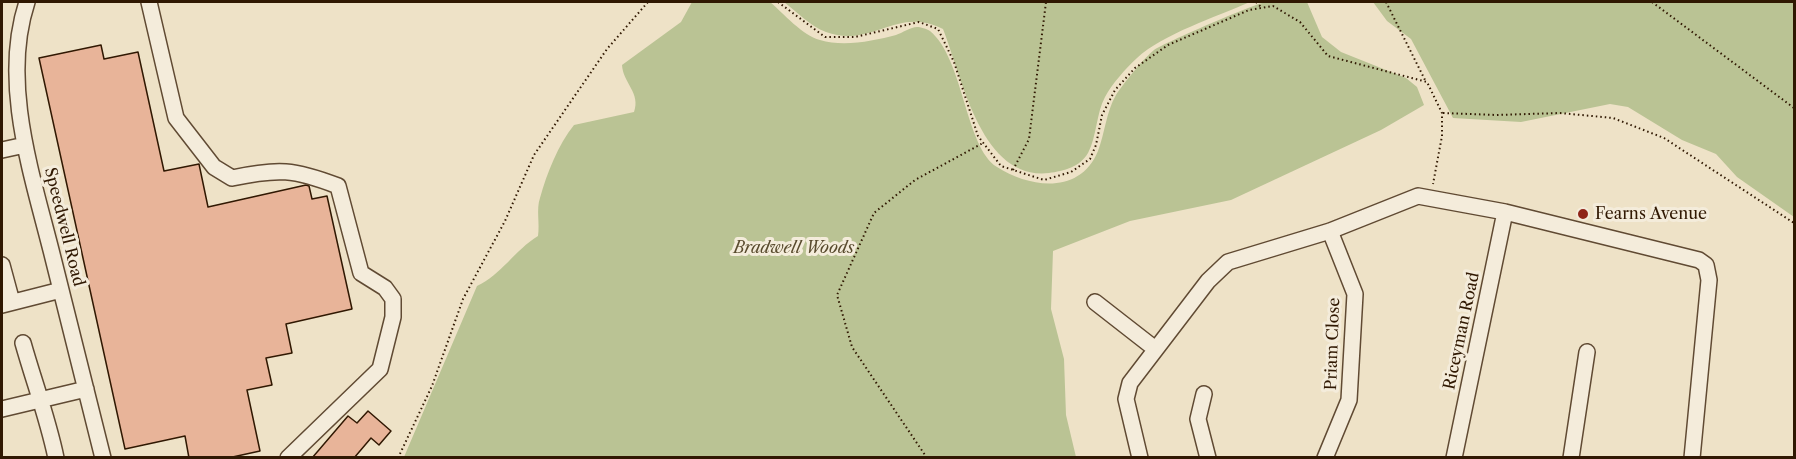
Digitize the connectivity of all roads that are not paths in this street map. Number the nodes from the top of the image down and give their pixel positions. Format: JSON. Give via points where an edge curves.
{"nodes":[{"id":1,"x":27,"y":2,"type":"edge"},
{"id":2,"x":149,"y":2,"type":"edge"},
{"id":3,"x":25,"y":145,"type":"junction"},
{"id":4,"x":2,"y":150,"type":"edge"},
{"id":5,"x":1505,"y":212,"type":"junction"},
{"id":6,"x":1330,"y":231,"type":"junction"},
{"id":7,"x":2,"y":265,"type":"edge"},
{"id":8,"x":61,"y":290,"type":"junction"},
{"id":9,"x":1095,"y":302,"type":"dead end"},
{"id":10,"x":7,"y":304,"type":"edge"},
{"id":11,"x":23,"y":344,"type":"dead end"},
{"id":12,"x":1154,"y":348,"type":"junction"},
{"id":13,"x":1587,"y":352,"type":"dead end"},
{"id":14,"x":86,"y":388,"type":"junction"},
{"id":15,"x":1204,"y":394,"type":"dead end"},
{"id":16,"x":39,"y":400,"type":"junction"},
{"id":17,"x":2,"y":409,"type":"edge"},
{"id":18,"x":56,"y":458,"type":"edge"},
{"id":19,"x":103,"y":458,"type":"edge"},
{"id":20,"x":288,"y":458,"type":"edge"},
{"id":21,"x":1140,"y":458,"type":"edge"},
{"id":22,"x":1208,"y":458,"type":"edge"},
{"id":23,"x":1325,"y":458,"type":"edge"},
{"id":24,"x":1454,"y":458,"type":"edge"},
{"id":25,"x":1571,"y":458,"type":"edge"},
{"id":26,"x":1692,"y":458,"type":"edge"}],
"edges":[{"from":1,"to":3,"type":"street","name":"Speedwell Road","via":[[18,37],[16,75]]},
{"from":2,"to":20,"type":"street","via":[[176,118],[214,168],[232,178],[264,171],[303,172],[338,186],[361,273],[385,288],[393,299],[393,317],[380,369]]},
{"from":3,"to":4,"type":"street"},
{"from":3,"to":8,"type":"street","name":"Speedwell Road"},
{"from":5,"to":6,"type":"street","via":[[1418,196]]},
{"from":5,"to":24,"type":"street","name":"Riceyman Road"},
{"from":5,"to":26,"type":"street","via":[[1699,260],[1706,265],[1709,280]]},
{"from":6,"to":12,"type":"street","via":[[1228,262]]},
{"from":6,"to":23,"type":"street","name":"Priam Close","via":[[1355,294],[1349,400]]},
{"from":7,"to":10,"type":"street"},
{"from":8,"to":10,"type":"street"},
{"from":8,"to":14,"type":"street","name":"Speedwell Road"},
{"from":9,"to":12,"type":"street"},
{"from":11,"to":16,"type":"street"},
{"from":12,"to":21,"type":"street","via":[[1130,383],[1126,399]]},
{"from":13,"to":25,"type":"street"},
{"from":14,"to":16,"type":"street"},
{"from":14,"to":19,"type":"street","name":"Speedwell Road"},
{"from":15,"to":22,"type":"street","via":[[1198,419]]},
{"from":16,"to":17,"type":"street"},
{"from":16,"to":18,"type":"street"}]}
